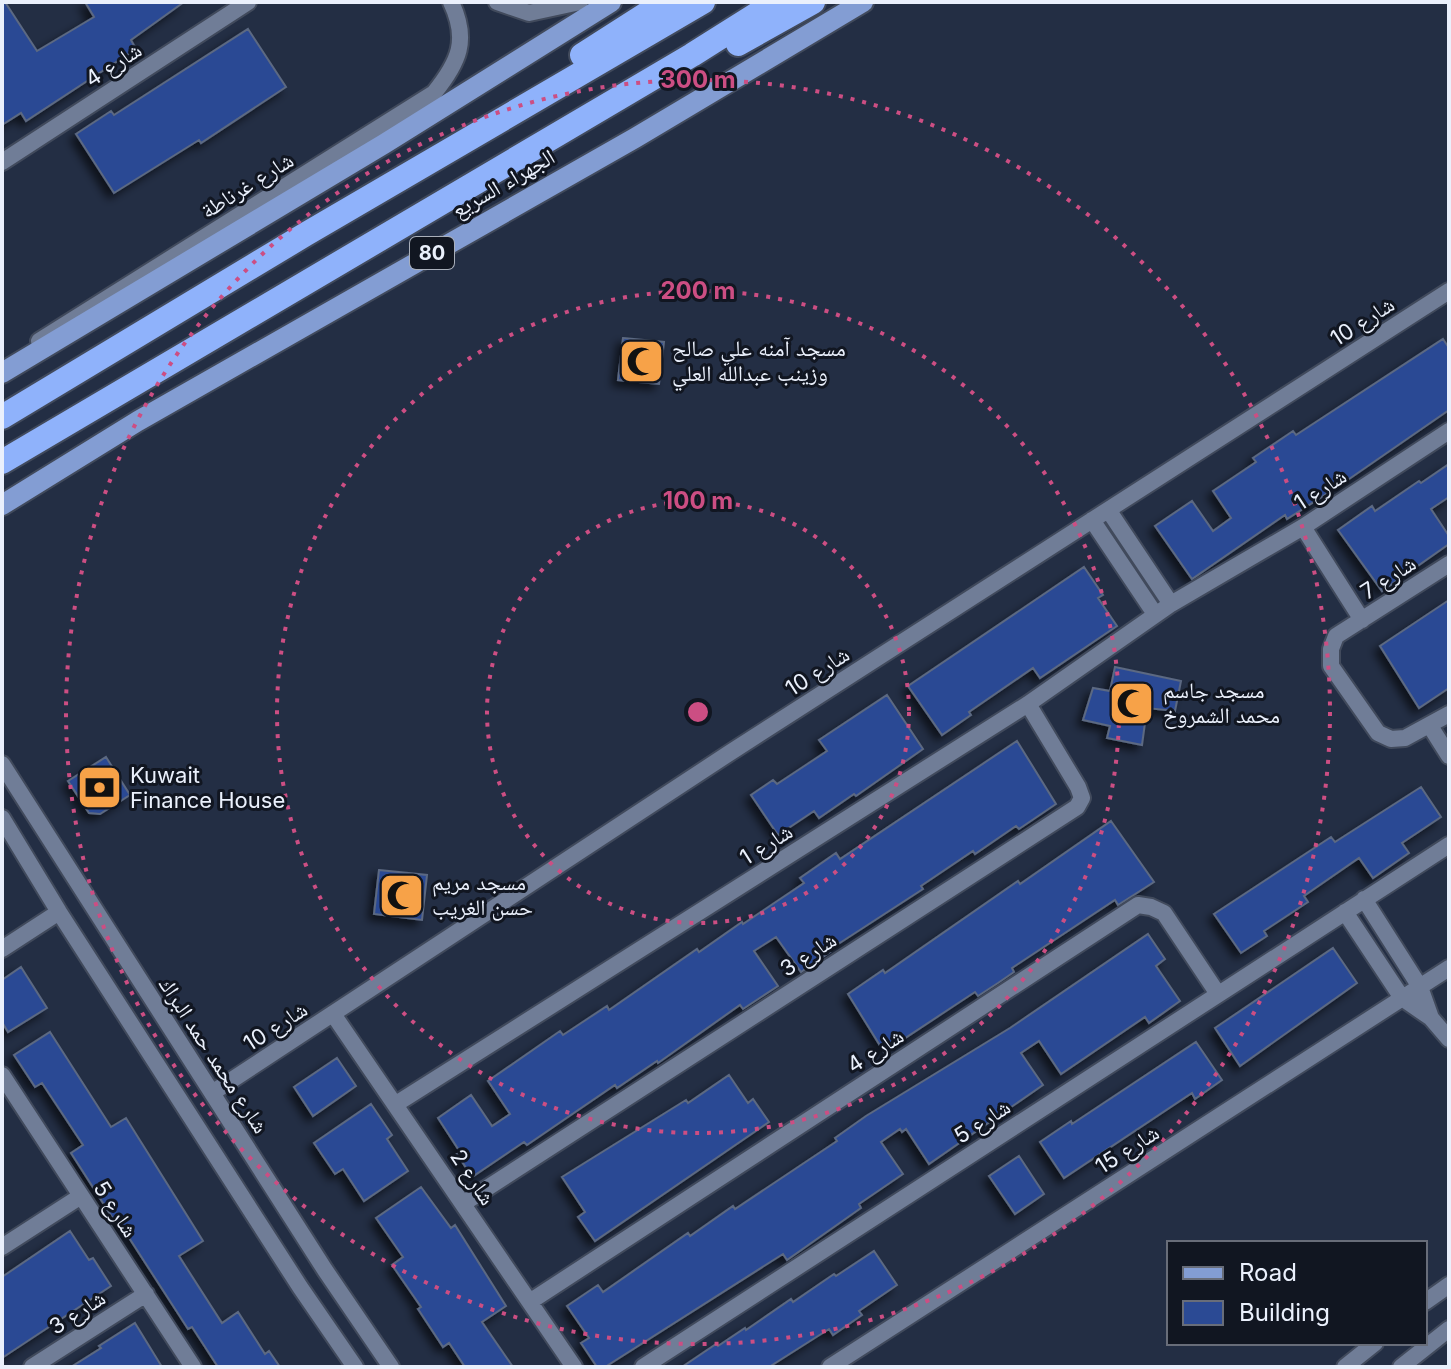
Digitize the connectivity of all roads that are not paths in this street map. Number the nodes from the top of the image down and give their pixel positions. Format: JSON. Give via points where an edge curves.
{"nodes":[{"id":1,"x":248,"y":2,"type":"edge"},
{"id":2,"x":451,"y":2,"type":"edge"},
{"id":3,"x":497,"y":2,"type":"edge"},
{"id":4,"x":580,"y":2,"type":"edge"},
{"id":5,"x":611,"y":2,"type":"edge"},
{"id":6,"x":665,"y":2,"type":"edge"},
{"id":7,"x":703,"y":2,"type":"edge"},
{"id":8,"x":776,"y":2,"type":"edge"},
{"id":9,"x":813,"y":2,"type":"edge"},
{"id":10,"x":863,"y":2,"type":"edge"},
{"id":11,"x":658,"y":75,"type":"junction"},
{"id":12,"x":2,"y":162,"type":"edge"},
{"id":13,"x":306,"y":234,"type":"junction"},
{"id":14,"x":1449,"y":291,"type":"edge"},
{"id":15,"x":2,"y":372,"type":"edge"},
{"id":16,"x":40,"y":394,"type":"junction"},
{"id":17,"x":2,"y":410,"type":"edge"},
{"id":18,"x":2,"y":417,"type":"edge"},
{"id":19,"x":1449,"y":431,"type":"edge"},
{"id":20,"x":2,"y":462,"type":"edge"},
{"id":21,"x":2,"y":506,"type":"edge"},
{"id":22,"x":1109,"y":511,"type":"junction"},
{"id":23,"x":1092,"y":520,"type":"junction"},
{"id":24,"x":1303,"y":527,"type":"junction"},
{"id":25,"x":1449,"y":564,"type":"edge"},
{"id":26,"x":1171,"y":604,"type":"junction"},
{"id":27,"x":1155,"y":614,"type":"junction"},
{"id":28,"x":1362,"y":620,"type":"junction"},
{"id":29,"x":1028,"y":704,"type":"junction"},
{"id":30,"x":1449,"y":714,"type":"edge"},
{"id":31,"x":1430,"y":726,"type":"junction"},
{"id":32,"x":1449,"y":756,"type":"edge"},
{"id":33,"x":2,"y":764,"type":"edge"},
{"id":34,"x":29,"y":806,"type":"junction"},
{"id":35,"x":3,"y":820,"type":"edge"},
{"id":36,"x":1449,"y":845,"type":"edge"},
{"id":37,"x":1364,"y":899,"type":"junction"},
{"id":38,"x":59,"y":912,"type":"junction"},
{"id":39,"x":1345,"y":912,"type":"junction"},
{"id":40,"x":2,"y":949,"type":"edge"},
{"id":41,"x":1449,"y":968,"type":"edge"},
{"id":42,"x":1420,"y":987,"type":"junction"},
{"id":43,"x":1218,"y":994,"type":"junction"},
{"id":44,"x":1402,"y":998,"type":"junction"},
{"id":45,"x":333,"y":1014,"type":"junction"},
{"id":46,"x":1431,"y":1018,"type":"junction"},
{"id":47,"x":1449,"y":1039,"type":"edge"},
{"id":48,"x":2,"y":1075,"type":"edge"},
{"id":49,"x":212,"y":1093,"type":"junction"},
{"id":50,"x":8,"y":1096,"type":"edge"},
{"id":51,"x":396,"y":1104,"type":"junction"},
{"id":52,"x":81,"y":1196,"type":"junction"},
{"id":53,"x":464,"y":1203,"type":"junction"},
{"id":54,"x":2,"y":1247,"type":"edge"},
{"id":55,"x":325,"y":1270,"type":"junction"},
{"id":56,"x":1449,"y":1285,"type":"edge"},
{"id":57,"x":300,"y":1287,"type":"junction"},
{"id":58,"x":146,"y":1294,"type":"junction"},
{"id":59,"x":531,"y":1301,"type":"junction"},
{"id":60,"x":1427,"y":1301,"type":"edge"},
{"id":61,"x":1449,"y":1329,"type":"edge"},
{"id":62,"x":374,"y":1342,"type":"junction"},
{"id":63,"x":1372,"y":1345,"type":"edge"},
{"id":64,"x":351,"y":1362,"type":"edge"},
{"id":65,"x":32,"y":1367,"type":"edge"},
{"id":66,"x":193,"y":1367,"type":"edge"},
{"id":67,"x":391,"y":1367,"type":"edge"},
{"id":68,"x":574,"y":1367,"type":"edge"},
{"id":69,"x":643,"y":1367,"type":"edge"},
{"id":70,"x":830,"y":1367,"type":"edge"},
{"id":71,"x":1345,"y":1367,"type":"edge"},
{"id":72,"x":1401,"y":1367,"type":"edge"}],
"edges":[{"from":1,"to":12,"type":"street","name":"شارع 4"},
{"from":2,"to":15,"type":"street","name":"شارع غرناطة","via":[[461,40],[454,64],[434,93],[58,327]]},
{"from":3,"to":4,"type":"street","via":[[529,13]]},
{"from":5,"to":15,"type":"main road"},
{"from":6,"to":13,"type":"highway"},
{"from":7,"to":13,"type":"highway"},
{"from":8,"to":11,"type":"highway","name":"الجهراء السريع","number":"80"},
{"from":9,"to":11,"type":"highway","via":[[736,45]]},
{"from":10,"to":21,"type":"main road","name":"الجهراء السريع","number":"80","via":[[151,414]]},
{"from":11,"to":20,"type":"highway","name":"الجهراء السريع","number":"80"},
{"from":13,"to":16,"type":"highway"},
{"from":14,"to":22,"type":"street","name":"شارع 10"},
{"from":16,"to":17,"type":"highway"},
{"from":16,"to":18,"type":"highway"},
{"from":19,"to":24,"type":"street","name":"شارع 1"},
{"from":22,"to":23,"type":"street","name":"شارع 10"},
{"from":22,"to":26,"type":"street"},
{"from":23,"to":27,"type":"street"},
{"from":23,"to":45,"type":"street","name":"شارع 10"},
{"from":24,"to":26,"type":"street","name":"شارع 1"},
{"from":24,"to":28,"type":"street","name":"شارع 7"},
{"from":25,"to":28,"type":"street","name":"شارع 7"},
{"from":26,"to":27,"type":"street","name":"شارع 1"},
{"from":27,"to":29,"type":"street","name":"شارع 1"},
{"from":28,"to":31,"type":"street","via":[[1336,636],[1331,666],[1378,733],[1405,738]]},
{"from":29,"to":51,"type":"street","name":"شارع 1"},
{"from":29,"to":53,"type":"street","name":"شارع 3","via":[[1078,787],[1082,798],[1077,807]]},
{"from":30,"to":31,"type":"street"},
{"from":31,"to":32,"type":"street"},
{"from":33,"to":34,"type":"street","name":"شارع محمد حمد البراك"},
{"from":34,"to":35,"type":"street","via":[[21,801],[11,804]]},
{"from":34,"to":49,"type":"street","name":"شارع محمد حمد البراك"},
{"from":35,"to":38,"type":"street"},
{"from":36,"to":37,"type":"street","name":"شارع 5"},
{"from":37,"to":39,"type":"street","name":"شارع 5"},
{"from":37,"to":42,"type":"street"},
{"from":38,"to":40,"type":"street"},
{"from":38,"to":57,"type":"street"},
{"from":39,"to":43,"type":"street","name":"شارع 5"},
{"from":39,"to":44,"type":"street"},
{"from":41,"to":42,"type":"street","name":"شارع 15"},
{"from":42,"to":44,"type":"street","name":"شارع 15"},
{"from":42,"to":46,"type":"street"},
{"from":43,"to":59,"type":"street","name":"شارع 4","via":[[1164,913],[1138,905]]},
{"from":43,"to":69,"type":"street","name":"شارع 5"},
{"from":44,"to":46,"type":"street"},
{"from":44,"to":70,"type":"street","name":"شارع 15"},
{"from":45,"to":49,"type":"street","name":"شارع 10"},
{"from":45,"to":51,"type":"street","name":"شارع 2"},
{"from":46,"to":47,"type":"street"},
{"from":48,"to":50,"type":"street","name":"شارع 5"},
{"from":49,"to":55,"type":"street","name":"شارع محمد حمد البراك"},
{"from":50,"to":52,"type":"street","name":"شارع 5"},
{"from":51,"to":53,"type":"street","name":"شارع 2"},
{"from":52,"to":54,"type":"street"},
{"from":52,"to":58,"type":"street","name":"شارع 5"},
{"from":53,"to":59,"type":"street","name":"شارع 2"},
{"from":55,"to":57,"type":"street","via":[[318,1285]]},
{"from":55,"to":62,"type":"street","name":"شارع محمد حمد البراك"},
{"from":56,"to":60,"type":"street"},
{"from":57,"to":64,"type":"street"},
{"from":58,"to":65,"type":"street","name":"شارع 3"},
{"from":58,"to":66,"type":"street","name":"شارع 5"},
{"from":59,"to":68,"type":"street","name":"شارع 2"},
{"from":61,"to":72,"type":"street"},
{"from":62,"to":64,"type":"street","via":[[358,1344]]},
{"from":62,"to":67,"type":"street","name":"شارع محمد حمد البراك"},
{"from":63,"to":71,"type":"street"}]}
